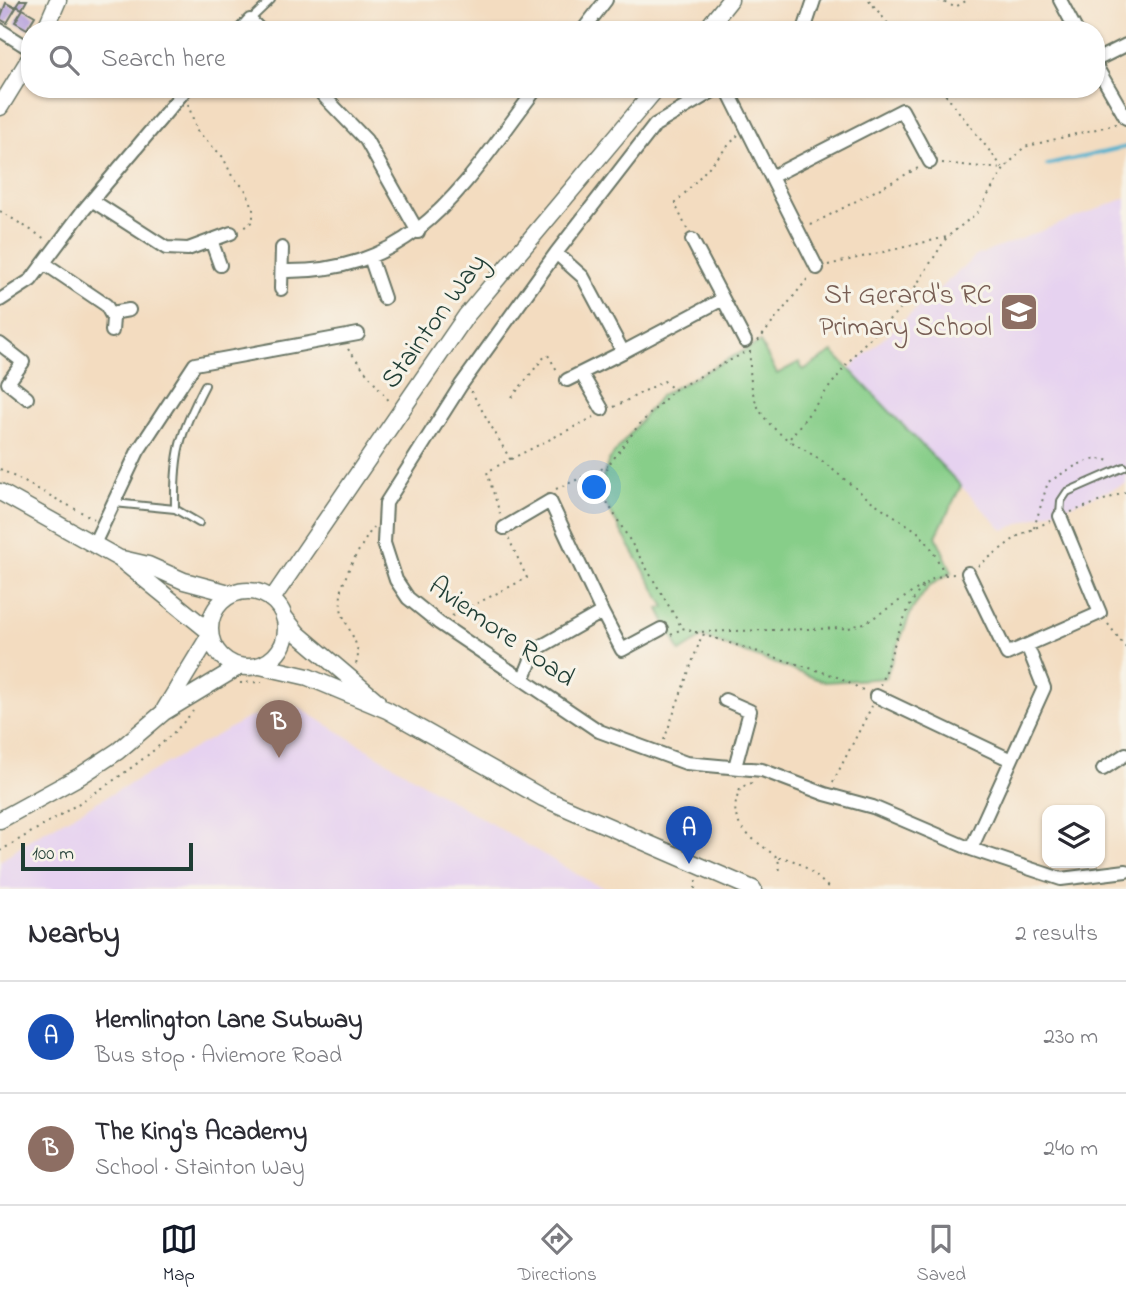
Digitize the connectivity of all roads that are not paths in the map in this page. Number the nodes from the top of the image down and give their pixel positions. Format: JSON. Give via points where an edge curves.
{"nodes":[{"id":1,"x":58,"y":0,"type":"edge"},
{"id":2,"x":271,"y":0,"type":"edge"},
{"id":3,"x":606,"y":0,"type":"edge"},
{"id":4,"x":730,"y":0,"type":"edge"},
{"id":5,"x":814,"y":0,"type":"edge"},
{"id":6,"x":1060,"y":0,"type":"edge"},
{"id":7,"x":50,"y":21,"type":"edge"},
{"id":8,"x":255,"y":21,"type":"edge"},
{"id":9,"x":590,"y":21,"type":"edge"},
{"id":10,"x":713,"y":21,"type":"edge"},
{"id":11,"x":807,"y":21,"type":"edge"},
{"id":12,"x":1071,"y":21,"type":"edge"},
{"id":13,"x":0,"y":30,"type":"edge"},
{"id":14,"x":21,"y":43,"type":"edge"},
{"id":15,"x":1126,"y":45,"type":"edge"},
{"id":16,"x":1105,"y":56,"type":"edge"},
{"id":17,"x":21,"y":73,"type":"edge"},
{"id":18,"x":1105,"y":82,"type":"edge"},
{"id":19,"x":179,"y":98,"type":"edge"},
{"id":20,"x":326,"y":98,"type":"edge"},
{"id":21,"x":529,"y":98,"type":"edge"},
{"id":22,"x":648,"y":98,"type":"edge"},
{"id":23,"x":701,"y":98,"type":"edge"},
{"id":24,"x":732,"y":98,"type":"edge"},
{"id":25,"x":0,"y":107,"type":"edge"},
{"id":26,"x":1126,"y":120,"type":"edge"},
{"id":27,"x":930,"y":162,"type":"road end"},
{"id":28,"x":771,"y":177,"type":"junction"},
{"id":29,"x":93,"y":201,"type":"junction"},
{"id":30,"x":418,"y":232,"type":"junction"},
{"id":31,"x":231,"y":233,"type":"road end"},
{"id":32,"x":211,"y":240,"type":"junction"},
{"id":33,"x":692,"y":240,"type":"road end"},
{"id":34,"x":282,"y":248,"type":"dead end"},
{"id":35,"x":556,"y":253,"type":"junction"},
{"id":36,"x":370,"y":257,"type":"junction"},
{"id":37,"x":44,"y":263,"type":"junction"},
{"id":38,"x":220,"y":265,"type":"dead end"},
{"id":39,"x":817,"y":268,"type":"road end"},
{"id":40,"x":282,"y":271,"type":"junction"},
{"id":41,"x":281,"y":289,"type":"dead end"},
{"id":42,"x":384,"y":298,"type":"dead end"},
{"id":43,"x":723,"y":299,"type":"junction"},
{"id":44,"x":0,"y":300,"type":"edge"},
{"id":45,"x":129,"y":310,"type":"dead end"},
{"id":46,"x":111,"y":313,"type":"junction"},
{"id":47,"x":112,"y":331,"type":"dead end"},
{"id":48,"x":358,"y":334,"type":"dead end"},
{"id":49,"x":752,"y":340,"type":"road end"},
{"id":50,"x":0,"y":344,"type":"edge"},
{"id":51,"x":623,"y":352,"type":"junction"},
{"id":52,"x":581,"y":373,"type":"junction"},
{"id":53,"x":567,"y":380,"type":"road end"},
{"id":54,"x":205,"y":386,"type":"dead end"},
{"id":55,"x":27,"y":398,"type":"dead end"},
{"id":56,"x":602,"y":409,"type":"dead end"},
{"id":57,"x":1124,"y":467,"type":"dead end"},
{"id":58,"x":0,"y":492,"type":"edge"},
{"id":59,"x":112,"y":503,"type":"junction"},
{"id":60,"x":175,"y":509,"type":"junction"},
{"id":61,"x":1060,"y":516,"type":"joint"},
{"id":62,"x":199,"y":523,"type":"dead end"},
{"id":63,"x":503,"y":528,"type":"road end"},
{"id":64,"x":94,"y":544,"type":"junction"},
{"id":65,"x":120,"y":559,"type":"junction"},
{"id":66,"x":968,"y":573,"type":"road end"},
{"id":67,"x":233,"y":594,"type":"junction"},
{"id":68,"x":272,"y":599,"type":"junction"},
{"id":69,"x":603,"y":612,"type":"junction"},
{"id":70,"x":285,"y":618,"type":"junction"},
{"id":71,"x":661,"y":629,"type":"dead end"},
{"id":72,"x":210,"y":634,"type":"junction"},
{"id":73,"x":1027,"y":645,"type":"junction"},
{"id":74,"x":240,"y":666,"type":"junction"},
{"id":75,"x":260,"y":666,"type":"junction"},
{"id":76,"x":523,"y":680,"type":"junction"},
{"id":77,"x":876,"y":696,"type":"road end"},
{"id":78,"x":725,"y":700,"type":"dead end"},
{"id":79,"x":387,"y":710,"type":"junction"},
{"id":80,"x":164,"y":712,"type":"junction"},
{"id":81,"x":1126,"y":754,"type":"edge"},
{"id":82,"x":1011,"y":760,"type":"junction"},
{"id":83,"x":736,"y":767,"type":"junction"},
{"id":84,"x":1103,"y":769,"type":"dead end"},
{"id":85,"x":0,"y":820,"type":"edge"},
{"id":86,"x":971,"y":849,"type":"junction"},
{"id":87,"x":1126,"y":870,"type":"edge"},
{"id":88,"x":753,"y":889,"type":"edge"}],
"edges":[{"from":1,"to":7,"type":"main road"},
{"from":2,"to":8,"type":"lane"},
{"from":3,"to":9,"type":"street"},
{"from":4,"to":10,"type":"main road"},
{"from":5,"to":11,"type":"street"},
{"from":6,"to":12,"type":"street"},
{"from":13,"to":14,"type":"street"},
{"from":15,"to":16,"type":"street"},
{"from":17,"to":25,"type":"main road"},
{"from":18,"to":26,"type":"street"},
{"from":19,"to":29,"type":"street"},
{"from":20,"to":30,"type":"street","via":[[366,139]]},
{"from":21,"to":30,"type":"street","via":[[440,213]]},
{"from":22,"to":68,"type":"main road","name":"Stainton Way","via":[[466,316]]},
{"from":23,"to":35,"type":"street","name":"Aviemore Road","via":[[655,125]]},
{"from":24,"to":28,"type":"street"},
{"from":27,"to":28,"type":"street","via":[[902,110]]},
{"from":28,"to":39,"type":"street"},
{"from":29,"to":32,"type":"street","via":[[166,248],[188,248]]},
{"from":29,"to":37,"type":"street"},
{"from":30,"to":36,"type":"street"},
{"from":31,"to":32,"type":"street"},
{"from":32,"to":38,"type":"street"},
{"from":33,"to":43,"type":"street"},
{"from":34,"to":40,"type":"street"},
{"from":35,"to":51,"type":"street","via":[[583,277]]},
{"from":35,"to":76,"type":"street","name":"Aviemore Road","via":[[461,385],[396,486],[386,503],[384,524],[384,543],[396,580],[408,598]]},
{"from":36,"to":40,"type":"street","via":[[326,271]]},
{"from":36,"to":42,"type":"street"},
{"from":37,"to":44,"type":"street","via":[[31,280]]},
{"from":37,"to":46,"type":"street"},
{"from":40,"to":41,"type":"street"},
{"from":43,"to":49,"type":"street"},
{"from":43,"to":51,"type":"street"},
{"from":45,"to":46,"type":"street"},
{"from":46,"to":47,"type":"street"},
{"from":48,"to":59,"type":"street","via":[[194,364],[138,451]]},
{"from":50,"to":55,"type":"street","via":[[23,362],[8,383]]},
{"from":51,"to":52,"type":"street"},
{"from":52,"to":53,"type":"street"},
{"from":52,"to":56,"type":"street"},
{"from":54,"to":60,"type":"lane","via":[[177,449]]},
{"from":57,"to":61,"type":"lane","via":[[1067,492]]},
{"from":58,"to":64,"type":"main road"},
{"from":59,"to":60,"type":"lane"},
{"from":59,"to":64,"type":"street"},
{"from":60,"to":62,"type":"lane"},
{"from":61,"to":73,"type":"street","via":[[1100,613]]},
{"from":63,"to":69,"type":"street","via":[[550,501]]},
{"from":64,"to":65,"type":"main road"},
{"from":65,"to":67,"type":"main road"},
{"from":65,"to":72,"type":"main road"},
{"from":66,"to":73,"type":"street","via":[[1007,654]]},
{"from":67,"to":68,"type":"main road","via":[[253,591]]},
{"from":67,"to":72,"type":"main road","via":[[216,610]]},
{"from":68,"to":70,"type":"main road"},
{"from":69,"to":71,"type":"street","via":[[622,650]]},
{"from":69,"to":76,"type":"street","via":[[535,650]]},
{"from":70,"to":75,"type":"main road","via":[[283,646]]},
{"from":70,"to":79,"type":"main road"},
{"from":72,"to":74,"type":"main road","via":[[221,655]]},
{"from":72,"to":80,"type":"main road"},
{"from":73,"to":82,"type":"street","via":[[1044,688]]},
{"from":74,"to":75,"type":"main road"},
{"from":74,"to":80,"type":"main road"},
{"from":75,"to":79,"type":"main road","via":[[308,677]]},
{"from":76,"to":83,"type":"street","name":"Aviemore Road","via":[[599,731],[685,763]]},
{"from":77,"to":82,"type":"street"},
{"from":78,"to":83,"type":"street","via":[[750,711]]},
{"from":79,"to":88,"type":"main road","via":[[543,798]]},
{"from":80,"to":85,"type":"main road","via":[[118,751]]},
{"from":81,"to":84,"type":"street"},
{"from":82,"to":86,"type":"street"},
{"from":83,"to":86,"type":"street","name":"Aviemore Road","via":[[762,770],[873,807]]},
{"from":86,"to":87,"type":"street","name":"Aviemore Road","via":[[1062,879]]}]}
